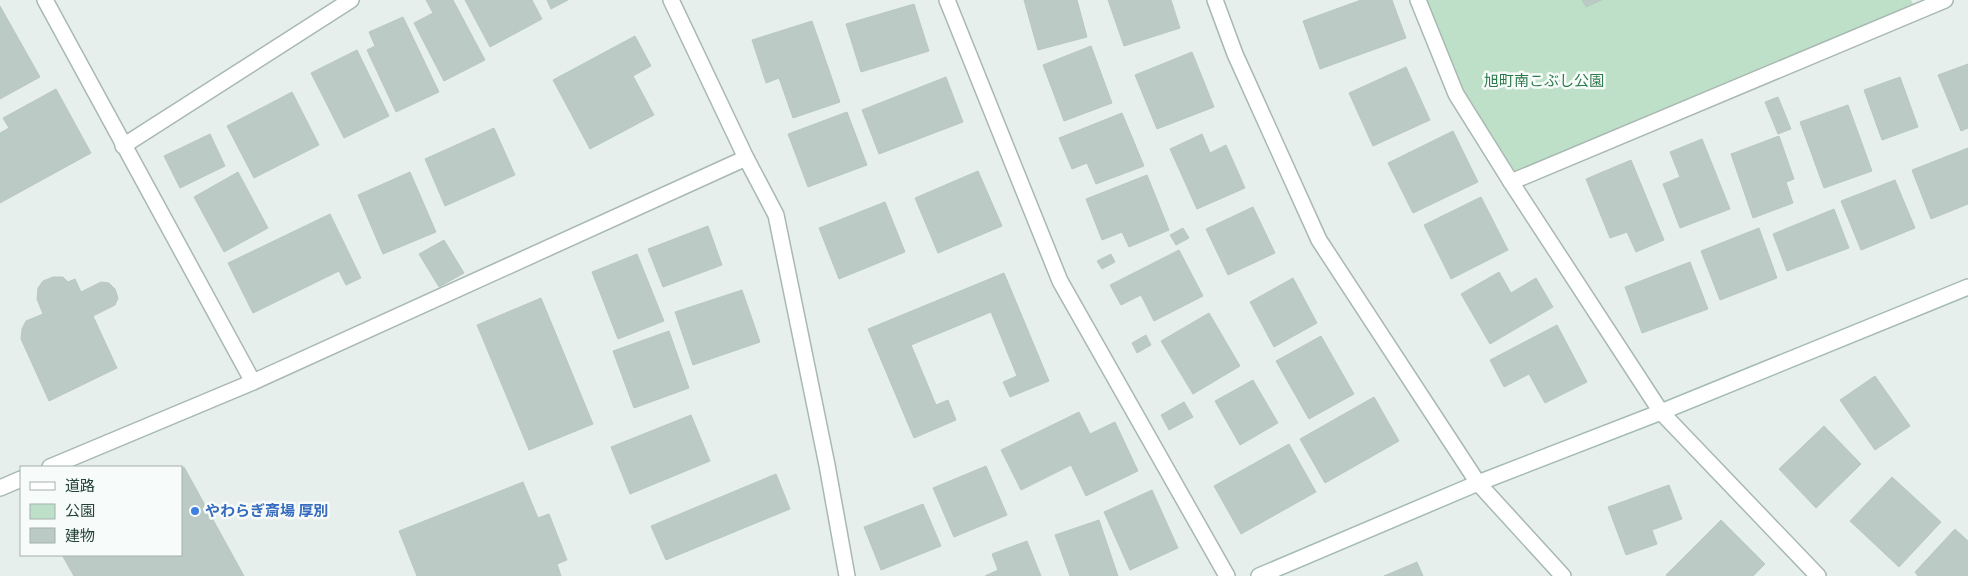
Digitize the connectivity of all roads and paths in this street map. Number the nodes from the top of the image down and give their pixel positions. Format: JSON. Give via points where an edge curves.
{"nodes":[{"id":1,"x":45,"y":0,"type":"edge"},
{"id":2,"x":352,"y":0,"type":"edge"},
{"id":3,"x":671,"y":0,"type":"edge"},
{"id":4,"x":947,"y":0,"type":"edge"},
{"id":5,"x":1215,"y":0,"type":"edge"},
{"id":6,"x":1418,"y":0,"type":"edge"},
{"id":7,"x":1945,"y":0,"type":"edge"},
{"id":8,"x":1914,"y":6,"type":"edge"},
{"id":9,"x":123,"y":146,"type":"junction"},
{"id":10,"x":746,"y":158,"type":"junction"},
{"id":11,"x":1511,"y":182,"type":"junction"},
{"id":12,"x":1968,"y":287,"type":"edge"},
{"id":13,"x":253,"y":382,"type":"junction"},
{"id":14,"x":1661,"y":412,"type":"junction"},
{"id":15,"x":52,"y":466,"type":"edge"},
{"id":16,"x":20,"y":479,"type":"edge"},
{"id":17,"x":1478,"y":482,"type":"junction"},
{"id":18,"x":0,"y":488,"type":"edge"},
{"id":19,"x":847,"y":576,"type":"edge"},
{"id":20,"x":1227,"y":576,"type":"edge"},
{"id":21,"x":1259,"y":576,"type":"edge"},
{"id":22,"x":1563,"y":576,"type":"edge"},
{"id":23,"x":1818,"y":576,"type":"edge"}],
"edges":[{"from":1,"to":9,"type":"street"},
{"from":2,"to":9,"type":"street"},
{"from":3,"to":10,"type":"street"},
{"from":4,"to":20,"type":"street","via":[[1060,281]]},
{"from":5,"to":17,"type":"street","via":[[1235,54],[1319,240]]},
{"from":6,"to":11,"type":"street","via":[[1456,94]]},
{"from":7,"to":8,"type":"street"},
{"from":8,"to":11,"type":"street"},
{"from":9,"to":13,"type":"street"},
{"from":10,"to":13,"type":"street"},
{"from":10,"to":19,"type":"street","via":[[776,215],[826,456]]},
{"from":11,"to":14,"type":"street"},
{"from":12,"to":14,"type":"street"},
{"from":13,"to":15,"type":"street"},
{"from":14,"to":17,"type":"street"},
{"from":14,"to":23,"type":"street"},
{"from":16,"to":18,"type":"street"},
{"from":17,"to":21,"type":"street"},
{"from":17,"to":22,"type":"street"}]}
